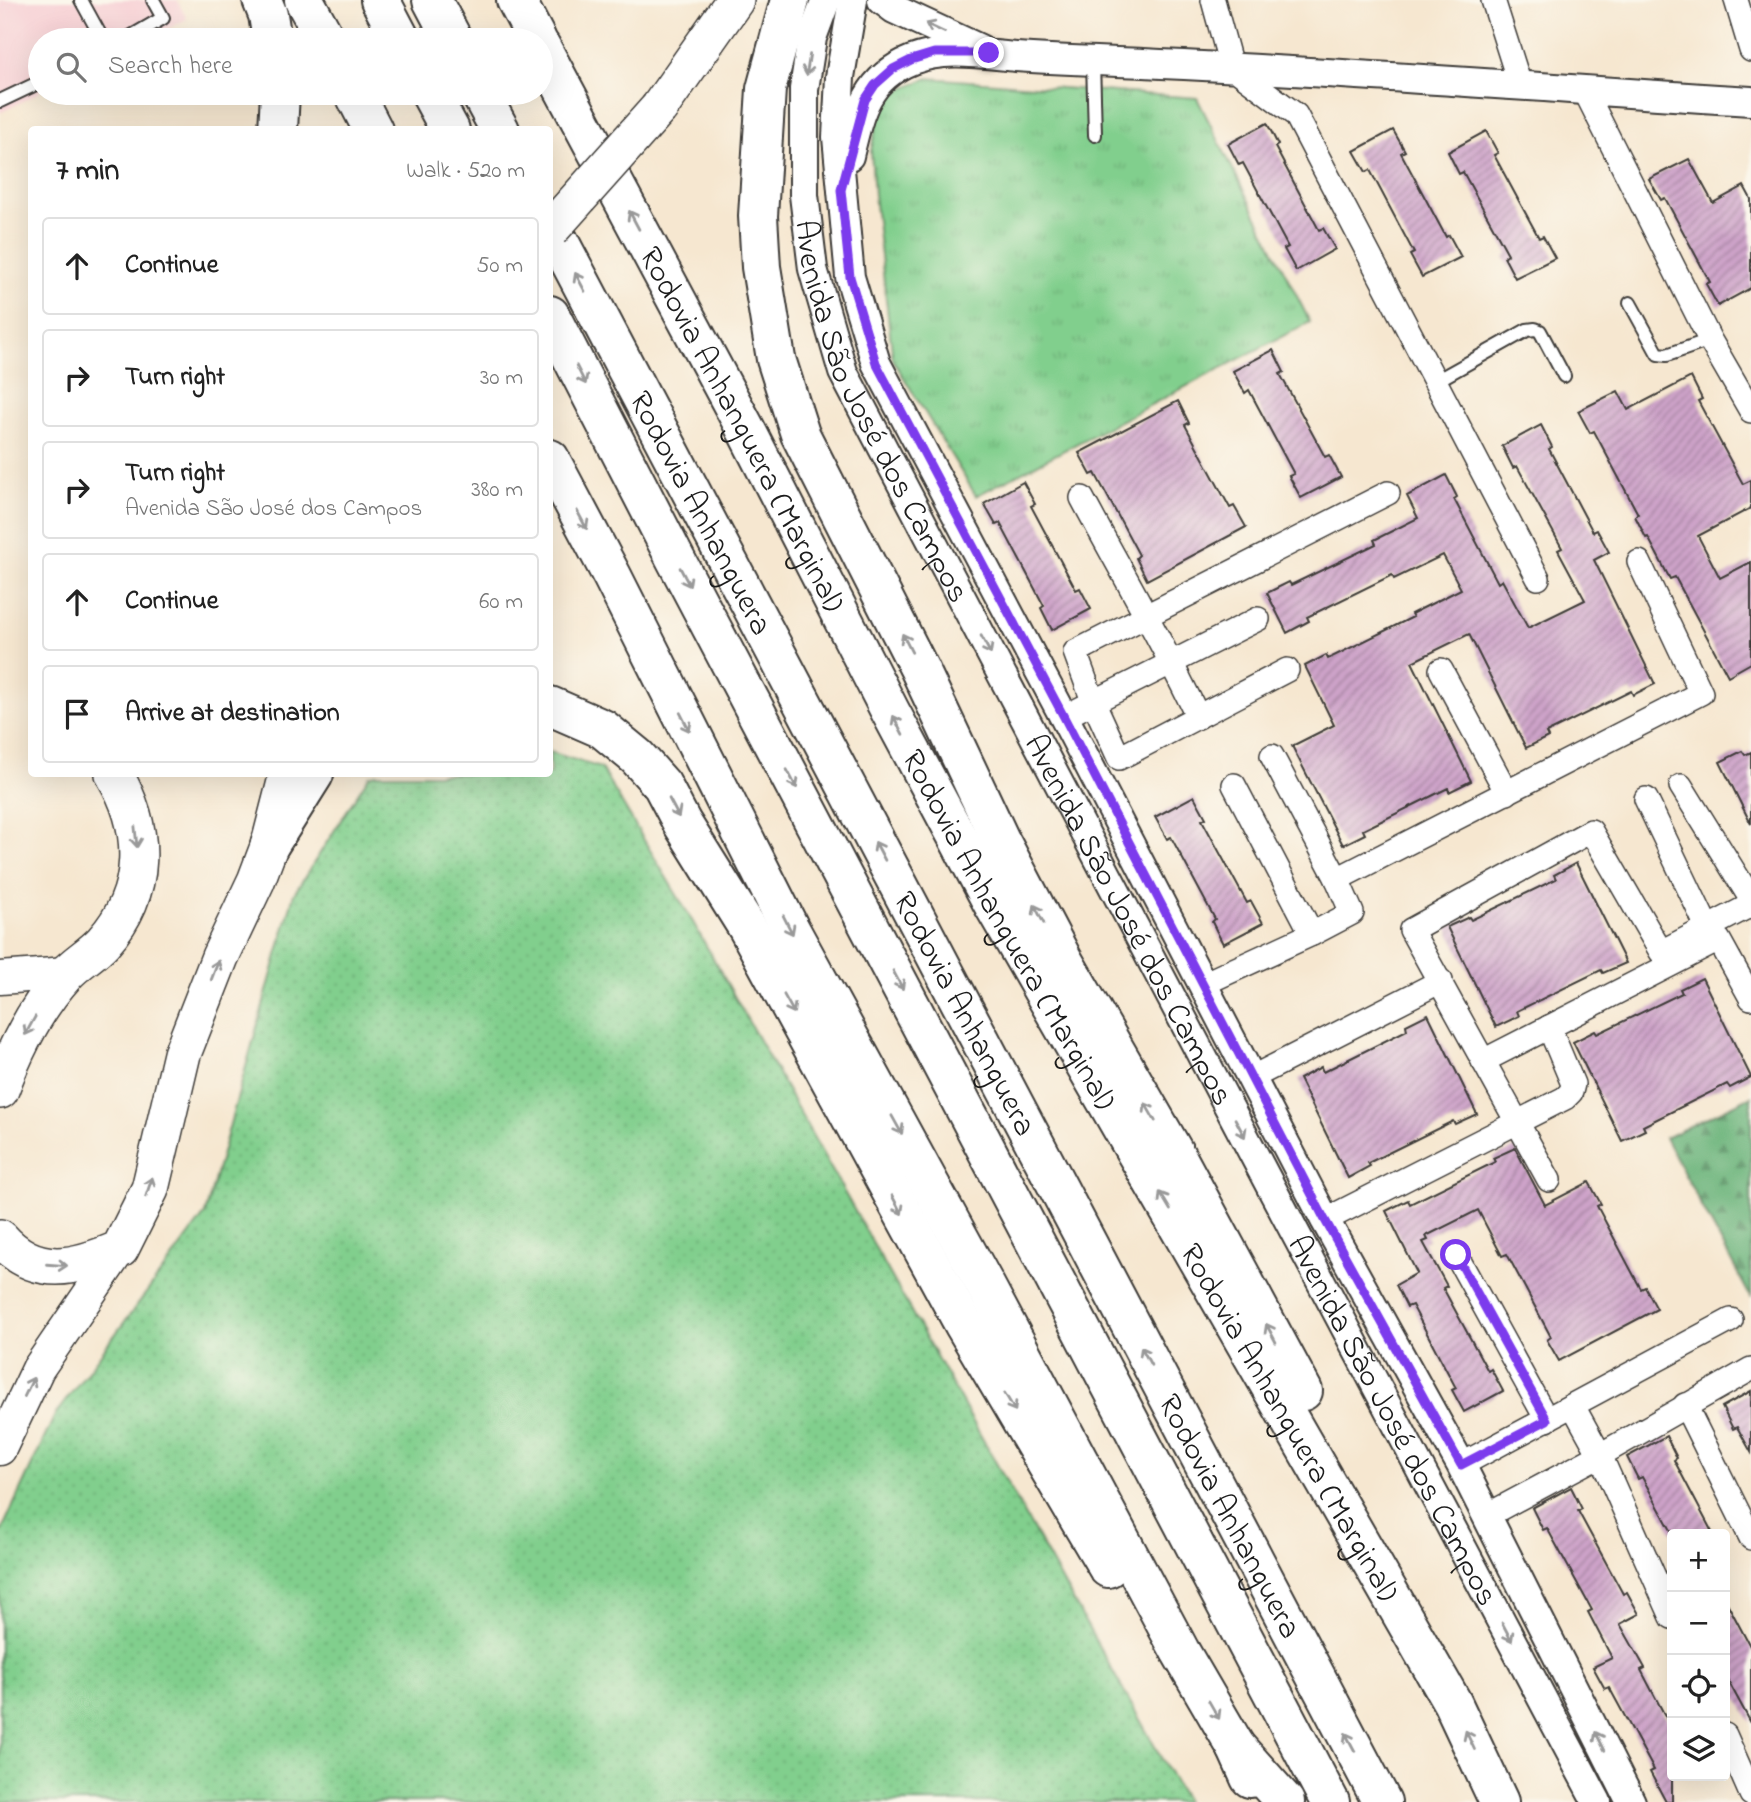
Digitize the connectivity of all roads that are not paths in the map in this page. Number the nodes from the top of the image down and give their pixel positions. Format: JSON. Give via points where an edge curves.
{"nodes":[{"id":1,"x":81,"y":0,"type":"edge"},
{"id":2,"x":153,"y":0,"type":"edge"},
{"id":3,"x":262,"y":0,"type":"edge"},
{"id":4,"x":304,"y":0,"type":"edge"},
{"id":5,"x":380,"y":0,"type":"edge"},
{"id":6,"x":432,"y":0,"type":"edge"},
{"id":7,"x":516,"y":0,"type":"edge"},
{"id":8,"x":706,"y":0,"type":"edge"},
{"id":9,"x":735,"y":0,"type":"edge"},
{"id":10,"x":790,"y":0,"type":"edge"},
{"id":11,"x":826,"y":0,"type":"edge"},
{"id":12,"x":853,"y":0,"type":"edge"},
{"id":13,"x":882,"y":0,"type":"edge"},
{"id":14,"x":1213,"y":0,"type":"edge"},
{"id":15,"x":1493,"y":0,"type":"edge"},
{"id":16,"x":1736,"y":0,"type":"edge"},
{"id":17,"x":96,"y":28,"type":"edge"},
{"id":18,"x":146,"y":28,"type":"edge"},
{"id":19,"x":270,"y":28,"type":"edge"},
{"id":20,"x":319,"y":28,"type":"edge"},
{"id":21,"x":395,"y":28,"type":"edge"},
{"id":22,"x":447,"y":28,"type":"edge"},
{"id":23,"x":531,"y":28,"type":"edge"},
{"id":24,"x":1751,"y":50,"type":"edge"},
{"id":25,"x":989,"y":53,"type":"junction"},
{"id":26,"x":1093,"y":61,"type":"junction"},
{"id":27,"x":1231,"y":66,"type":"junction"},
{"id":28,"x":553,"y":69,"type":"edge"},
{"id":29,"x":1520,"y":85,"type":"junction"},
{"id":30,"x":28,"y":88,"type":"edge"},
{"id":31,"x":1585,"y":91,"type":"junction"},
{"id":32,"x":651,"y":99,"type":"junction"},
{"id":33,"x":1751,"y":101,"type":"edge"},
{"id":34,"x":0,"y":102,"type":"edge"},
{"id":35,"x":279,"y":105,"type":"edge"},
{"id":36,"x":360,"y":105,"type":"edge"},
{"id":37,"x":436,"y":105,"type":"edge"},
{"id":38,"x":486,"y":105,"type":"edge"},
{"id":39,"x":278,"y":126,"type":"edge"},
{"id":40,"x":371,"y":126,"type":"edge"},
{"id":41,"x":448,"y":126,"type":"edge"},
{"id":42,"x":498,"y":126,"type":"edge"},
{"id":43,"x":1095,"y":135,"type":"dead end"},
{"id":44,"x":841,"y":190,"type":"junction"},
{"id":45,"x":553,"y":192,"type":"edge"},
{"id":46,"x":553,"y":226,"type":"edge"},
{"id":47,"x":553,"y":230,"type":"edge"},
{"id":48,"x":1630,"y":303,"type":"dead end"},
{"id":49,"x":553,"y":321,"type":"edge"},
{"id":50,"x":1710,"y":340,"type":"junction"},
{"id":51,"x":1564,"y":376,"type":"dead end"},
{"id":52,"x":1436,"y":381,"type":"junction"},
{"id":53,"x":1751,"y":411,"type":"edge"},
{"id":54,"x":553,"y":465,"type":"edge"},
{"id":55,"x":1388,"y":493,"type":"dead end"},
{"id":56,"x":1082,"y":498,"type":"dead end"},
{"id":57,"x":1639,"y":562,"type":"dead end"},
{"id":58,"x":1538,"y":578,"type":"dead end"},
{"id":59,"x":1145,"y":616,"type":"junction"},
{"id":60,"x":1258,"y":619,"type":"dead end"},
{"id":61,"x":1172,"y":661,"type":"junction"},
{"id":62,"x":1287,"y":670,"type":"dead end"},
{"id":63,"x":1441,"y":670,"type":"dead end"},
{"id":64,"x":1093,"y":701,"type":"junction"},
{"id":65,"x":553,"y":707,"type":"edge"},
{"id":66,"x":1064,"y":717,"type":"junction"},
{"id":67,"x":1198,"y":717,"type":"junction"},
{"id":68,"x":1272,"y":756,"type":"dead end"},
{"id":69,"x":116,"y":777,"type":"edge"},
{"id":70,"x":287,"y":777,"type":"edge"},
{"id":71,"x":312,"y":777,"type":"edge"},
{"id":72,"x":1234,"y":785,"type":"dead end"},
{"id":73,"x":1681,"y":786,"type":"dead end"},
{"id":74,"x":1507,"y":793,"type":"junction"},
{"id":75,"x":1646,"y":799,"type":"dead end"},
{"id":76,"x":270,"y":844,"type":"junction"},
{"id":77,"x":1337,"y":879,"type":"junction"},
{"id":78,"x":1751,"y":899,"type":"edge"},
{"id":79,"x":1751,"y":905,"type":"edge"},
{"id":80,"x":1708,"y":929,"type":"junction"},
{"id":81,"x":1312,"y":934,"type":"junction"},
{"id":82,"x":67,"y":973,"type":"junction"},
{"id":83,"x":0,"y":978,"type":"edge"},
{"id":84,"x":1441,"y":981,"type":"junction"},
{"id":85,"x":1203,"y":984,"type":"junction"},
{"id":86,"x":1751,"y":998,"type":"edge"},
{"id":87,"x":1549,"y":1027,"type":"junction"},
{"id":88,"x":1483,"y":1061,"type":"junction"},
{"id":89,"x":1251,"y":1078,"type":"junction"},
{"id":90,"x":0,"y":1090,"type":"edge"},
{"id":91,"x":1518,"y":1122,"type":"junction"},
{"id":92,"x":1549,"y":1180,"type":"dead end"},
{"id":93,"x":1325,"y":1220,"type":"junction"},
{"id":94,"x":0,"y":1238,"type":"edge"},
{"id":95,"x":120,"y":1249,"type":"junction"},
{"id":96,"x":1456,"y":1255,"type":"dead end"},
{"id":97,"x":1731,"y":1320,"type":"dead end"},
{"id":98,"x":1751,"y":1369,"type":"edge"},
{"id":99,"x":1685,"y":1405,"type":"junction"},
{"id":100,"x":1573,"y":1406,"type":"junction"},
{"id":101,"x":1547,"y":1420,"type":"junction"},
{"id":102,"x":0,"y":1449,"type":"edge"},
{"id":103,"x":1600,"y":1455,"type":"junction"},
{"id":104,"x":1461,"y":1465,"type":"junction"},
{"id":105,"x":1486,"y":1516,"type":"junction"},
{"id":106,"x":1751,"y":1538,"type":"edge"},
{"id":107,"x":1667,"y":1606,"type":"edge"},
{"id":108,"x":1180,"y":1651,"type":"junction"},
{"id":109,"x":1452,"y":1702,"type":"junction"},
{"id":110,"x":1236,"y":1747,"type":"junction"},
{"id":111,"x":1730,"y":1747,"type":"edge"},
{"id":112,"x":1751,"y":1797,"type":"edge"},
{"id":113,"x":1261,"y":1802,"type":"edge"},
{"id":114,"x":1285,"y":1802,"type":"edge"},
{"id":115,"x":1330,"y":1802,"type":"edge"},
{"id":116,"x":1382,"y":1802,"type":"edge"},
{"id":117,"x":1499,"y":1802,"type":"edge"},
{"id":118,"x":1597,"y":1802,"type":"edge"},
{"id":119,"x":1631,"y":1802,"type":"edge"},
{"id":120,"x":1745,"y":1802,"type":"edge"}],
"edges":[{"from":1,"to":17,"type":"lane"},
{"from":2,"to":18,"type":"lane","via":[[163,18]]},
{"from":3,"to":19,"type":"highway"},
{"from":4,"to":20,"type":"highway"},
{"from":5,"to":21,"type":"highway"},
{"from":6,"to":22,"type":"highway"},
{"from":7,"to":23,"type":"highway"},
{"from":8,"to":32,"type":"main road","via":[[675,48]]},
{"from":9,"to":32,"type":"main road"},
{"from":109,"to":10,"type":"highway","one_way":true,"via":[[1382,1535],[1179,1161],[1063,960],[800,434],[776,359],[758,216],[766,89]]},
{"from":11,"to":118,"type":"street","name":"Avenida São José dos Campos","one_way":true,"via":[[812,38],[804,89],[804,195],[813,269],[843,372]]},
{"from":12,"to":44,"type":"street","name":"Avenida São José dos Campos","via":[[840,77],[837,136]]},
{"from":25,"to":13,"type":"street","one_way":true},
{"from":14,"to":27,"type":"street"},
{"from":15,"to":29,"type":"street"},
{"from":16,"to":24,"type":"street"},
{"from":25,"to":26,"type":"street"},
{"from":25,"to":44,"type":"street","via":[[934,53],[893,69],[875,85],[856,125]]},
{"from":26,"to":27,"type":"street"},
{"from":26,"to":43,"type":"lane"},
{"from":27,"to":29,"type":"street"},
{"from":27,"to":52,"type":"street","via":[[1296,115]]},
{"from":109,"to":28,"type":"highway","name":"Rodovia Anhanguera (Marginal)","one_way":true,"via":[[994,906]]},
{"from":29,"to":31,"type":"street"},
{"from":30,"to":34,"type":"lane"},
{"from":31,"to":33,"type":"street"},
{"from":31,"to":50,"type":"street"},
{"from":32,"to":45,"type":"main road"},
{"from":32,"to":46,"type":"main road","bridge":true},
{"from":35,"to":39,"type":"highway"},
{"from":36,"to":40,"type":"highway"},
{"from":37,"to":41,"type":"highway"},
{"from":38,"to":42,"type":"highway"},
{"from":44,"to":66,"type":"street","name":"Avenida São José dos Campos","via":[[850,277],[876,363]]},
{"from":116,"to":47,"type":"highway","name":"Rodovia Anhanguera","one_way":true},
{"from":48,"to":50,"type":"lane","via":[[1658,354]]},
{"from":49,"to":115,"type":"highway","name":"Rodovia Anhanguera","one_way":true},
{"from":50,"to":53,"type":"street"},
{"from":51,"to":52,"type":"lane","via":[[1535,329]]},
{"from":52,"to":58,"type":"street"},
{"from":54,"to":108,"type":"highway","one_way":true,"via":[[790,929]]},
{"from":55,"to":59,"type":"street"},
{"from":56,"to":59,"type":"street"},
{"from":57,"to":74,"type":"street","via":[[1701,693]]},
{"from":59,"to":61,"type":"street"},
{"from":59,"to":64,"type":"street","via":[[1075,652]]},
{"from":60,"to":61,"type":"street"},
{"from":61,"to":64,"type":"street"},
{"from":61,"to":67,"type":"street"},
{"from":62,"to":67,"type":"street"},
{"from":63,"to":74,"type":"street"},
{"from":64,"to":66,"type":"street"},
{"from":64,"to":67,"type":"street","via":[[1119,758]]},
{"from":65,"to":108,"type":"highway","one_way":true,"via":[[603,729],[662,785],[753,939],[956,1312],[1123,1593]]},
{"from":66,"to":85,"type":"street","name":"Avenida São José dos Campos"},
{"from":68,"to":77,"type":"street"},
{"from":69,"to":82,"type":"main road","one_way":true,"via":[[127,795],[137,832],[138,875],[127,909],[102,942]]},
{"from":70,"to":76,"type":"main road"},
{"from":71,"to":76,"type":"highway"},
{"from":72,"to":81,"type":"street"},
{"from":73,"to":78,"type":"street"},
{"from":74,"to":77,"type":"street"},
{"from":75,"to":80,"type":"street"},
{"from":95,"to":76,"type":"main road","one_way":true,"via":[[150,1189],[182,1054]]},
{"from":77,"to":81,"type":"street","via":[[1352,913]]},
{"from":79,"to":80,"type":"street"},
{"from":80,"to":84,"type":"street","via":[[1661,952],[1591,831],[1411,930]]},
{"from":81,"to":85,"type":"street"},
{"from":82,"to":83,"type":"main road"},
{"from":82,"to":90,"type":"main road","one_way":true,"via":[[40,1007]]},
{"from":84,"to":88,"type":"street"},
{"from":84,"to":89,"type":"street"},
{"from":85,"to":89,"type":"street","name":"Avenida São José dos Campos"},
{"from":86,"to":87,"type":"street","via":[[1719,940]]},
{"from":87,"to":88,"type":"street"},
{"from":87,"to":91,"type":"street","via":[[1573,1084],[1571,1092]]},
{"from":88,"to":91,"type":"street"},
{"from":89,"to":93,"type":"street","name":"Avenida São José dos Campos"},
{"from":91,"to":92,"type":"street"},
{"from":91,"to":93,"type":"street"},
{"from":93,"to":104,"type":"street","name":"Avenida São José dos Campos"},
{"from":94,"to":95,"type":"main road","one_way":true,"via":[[12,1252],[39,1264],[66,1267]]},
{"from":102,"to":95,"type":"main road","one_way":true,"via":[[38,1369]]},
{"from":96,"to":101,"type":"street"},
{"from":97,"to":100,"type":"street"},
{"from":98,"to":99,"type":"street"},
{"from":99,"to":103,"type":"street"},
{"from":99,"to":106,"type":"street"},
{"from":100,"to":101,"type":"street"},
{"from":100,"to":103,"type":"street"},
{"from":101,"to":104,"type":"street"},
{"from":103,"to":105,"type":"street"},
{"from":103,"to":107,"type":"street"},
{"from":104,"to":105,"type":"street","name":"Avenida São José dos Campos"},
{"from":119,"to":105,"type":"street","name":"Avenida São José dos Campos","one_way":true},
{"from":108,"to":110,"type":"highway","one_way":true},
{"from":117,"to":109,"type":"highway","name":"Rodovia Anhanguera (Marginal)","one_way":true},
{"from":110,"to":113,"type":"highway"},
{"from":110,"to":114,"type":"highway"},
{"from":111,"to":112,"type":"street"},
{"from":112,"to":120,"type":"street"}]}
